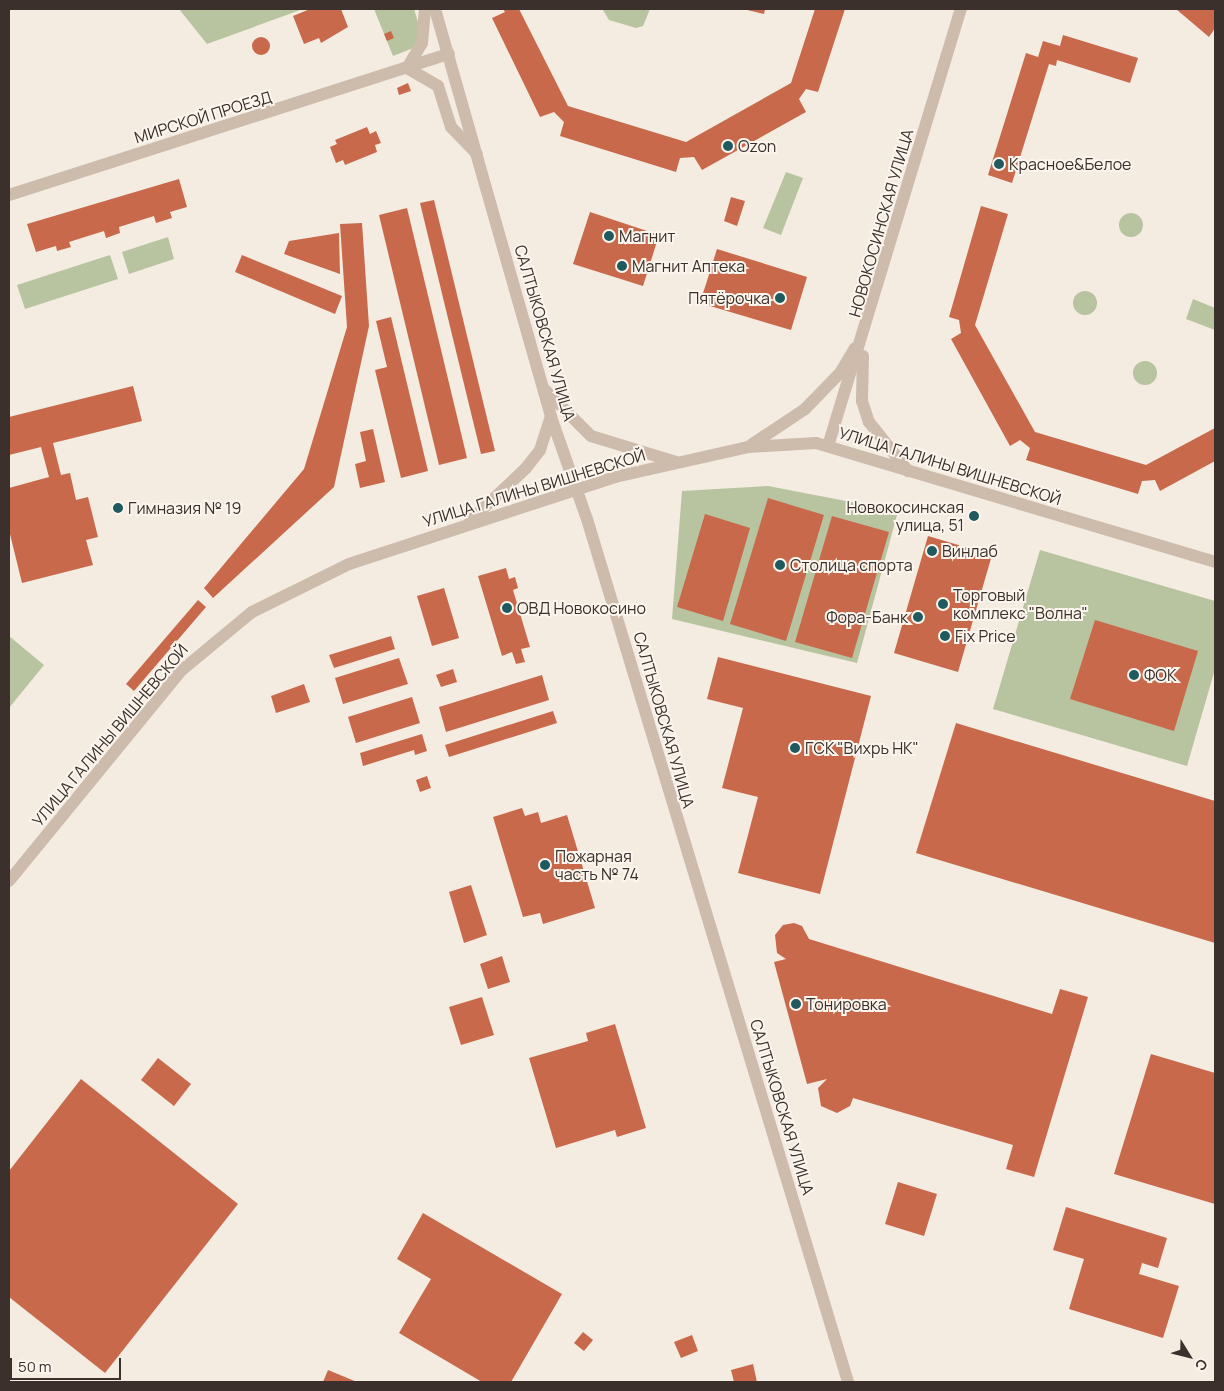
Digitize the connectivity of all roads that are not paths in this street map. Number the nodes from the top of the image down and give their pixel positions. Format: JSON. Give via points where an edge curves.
{"nodes":[{"id":1,"x":425,"y":9,"type":"edge"},
{"id":2,"x":435,"y":9,"type":"edge"},
{"id":3,"x":961,"y":9,"type":"edge"},
{"id":4,"x":449,"y":54,"type":"junction"},
{"id":5,"x":407,"y":68,"type":"junction"},
{"id":6,"x":477,"y":154,"type":"junction"},
{"id":7,"x":9,"y":195,"type":"edge"},
{"id":8,"x":866,"y":331,"type":"junction"},
{"id":9,"x":543,"y":388,"type":"junction"},
{"id":10,"x":551,"y":417,"type":"junction"},
{"id":11,"x":828,"y":446,"type":"junction"},
{"id":12,"x":748,"y":447,"type":"junction"},
{"id":13,"x":678,"y":463,"type":"junction"},
{"id":14,"x":909,"y":472,"type":"junction"},
{"id":15,"x":576,"y":489,"type":"junction"},
{"id":16,"x":467,"y":524,"type":"junction"},
{"id":17,"x":1215,"y":562,"type":"edge"},
{"id":18,"x":9,"y":881,"type":"edge"},
{"id":19,"x":848,"y":1382,"type":"edge"}],
"edges":[{"from":1,"to":5,"type":"street","via":[[422,43]]},
{"from":2,"to":4,"type":"street","name":"САЛТЫКОВСКАЯ УЛИЦА"},
{"from":3,"to":8,"type":"street","name":"НОВОКОСИНСКАЯ УЛИЦА"},
{"from":4,"to":5,"type":"street","name":"МИРСКОЙ ПРОЕЗД"},
{"from":4,"to":6,"type":"street","name":"САЛТЫКОВСКАЯ УЛИЦА"},
{"from":5,"to":6,"type":"street","via":[[438,86],[451,127]]},
{"from":5,"to":7,"type":"street","name":"МИРСКОЙ ПРОЕЗД"},
{"from":6,"to":9,"type":"street","name":"САЛТЫКОВСКАЯ УЛИЦА"},
{"from":8,"to":11,"type":"street","name":"НОВОКОСИНСКАЯ УЛИЦА"},
{"from":8,"to":12,"type":"street","via":[[824,392],[786,425]]},
{"from":8,"to":14,"type":"street","via":[[861,378],[864,408],[878,436]]},
{"from":9,"to":10,"type":"street","name":"САЛТЫКОВСКАЯ УЛИЦА"},
{"from":9,"to":13,"type":"street","via":[[590,436]]},
{"from":10,"to":15,"type":"street","name":"САЛТЫКОВСКАЯ УЛИЦА"},
{"from":10,"to":16,"type":"street","via":[[540,450],[526,468]]},
{"from":11,"to":12,"type":"street","name":"УЛИЦА ГАЛИНЫ ВИШНЕВСКОЙ","via":[[802,442]]},
{"from":11,"to":14,"type":"street","name":"УЛИЦА ГАЛИНЫ ВИШНЕВСКОЙ"},
{"from":12,"to":13,"type":"street","name":"УЛИЦА ГАЛИНЫ ВИШНЕВСКОЙ"},
{"from":13,"to":15,"type":"street","name":"УЛИЦА ГАЛИНЫ ВИШНЕВСКОЙ"},
{"from":14,"to":17,"type":"street","name":"УЛИЦА ГАЛИНЫ ВИШНЕВСКОЙ"},
{"from":15,"to":16,"type":"street","name":"УЛИЦА ГАЛИНЫ ВИШНЕВСКОЙ"},
{"from":15,"to":19,"type":"street","name":"САЛТЫКОВСКАЯ УЛИЦА"},
{"from":16,"to":18,"type":"street","name":"УЛИЦА ГАЛИНЫ ВИШНЕВСКОЙ","via":[[321,575],[225,630],[177,676]]}]}
